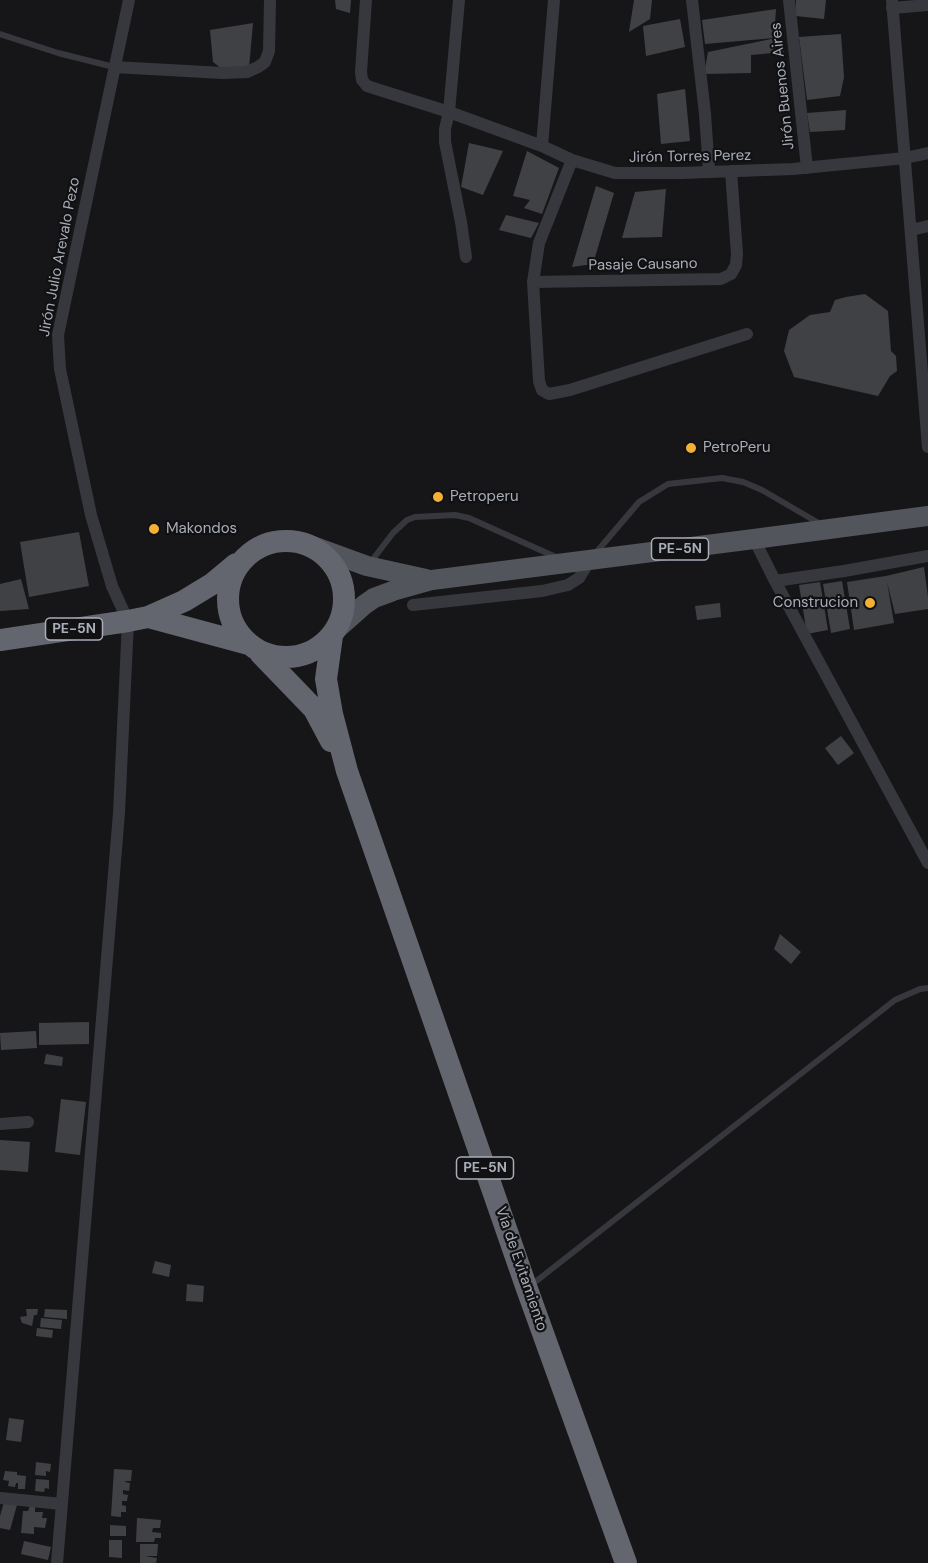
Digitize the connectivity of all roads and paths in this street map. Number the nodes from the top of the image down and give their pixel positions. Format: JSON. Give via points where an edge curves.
{"nodes":[{"id":1,"x":129,"y":0,"type":"edge"},
{"id":2,"x":270,"y":0,"type":"edge"},
{"id":3,"x":366,"y":0,"type":"edge"},
{"id":4,"x":459,"y":0,"type":"edge"},
{"id":5,"x":554,"y":0,"type":"edge"},
{"id":6,"x":692,"y":0,"type":"edge"},
{"id":7,"x":789,"y":0,"type":"edge"},
{"id":8,"x":892,"y":4,"type":"edge"},
{"id":9,"x":928,"y":5,"type":"edge"},
{"id":10,"x":0,"y":33,"type":"edge"},
{"id":11,"x":114,"y":67,"type":"junction"},
{"id":12,"x":449,"y":112,"type":"junction"},
{"id":13,"x":542,"y":146,"type":"junction"},
{"id":14,"x":928,"y":153,"type":"edge"},
{"id":15,"x":906,"y":158,"type":"junction"},
{"id":16,"x":572,"y":160,"type":"junction"},
{"id":17,"x":807,"y":168,"type":"junction"},
{"id":18,"x":709,"y":171,"type":"junction"},
{"id":19,"x":731,"y":171,"type":"junction"},
{"id":20,"x":928,"y":226,"type":"edge"},
{"id":21,"x":911,"y":230,"type":"junction"},
{"id":22,"x":466,"y":257,"type":"dead end"},
{"id":23,"x":533,"y":282,"type":"junction"},
{"id":24,"x":923,"y":308,"type":"edge"},
{"id":25,"x":747,"y":334,"type":"dead end"},
{"id":26,"x":928,"y":447,"type":"edge"},
{"id":27,"x":928,"y":516,"type":"edge"},
{"id":28,"x":830,"y":529,"type":"junction"},
{"id":29,"x":754,"y":539,"type":"junction"},
{"id":30,"x":304,"y":543,"type":"junction"},
{"id":31,"x":248,"y":555,"type":"junction"},
{"id":32,"x":928,"y":556,"type":"edge"},
{"id":33,"x":590,"y":560,"type":"junction"},
{"id":34,"x":569,"y":562,"type":"junction"},
{"id":35,"x":367,"y":566,"type":"junction"},
{"id":36,"x":432,"y":580,"type":"junction"},
{"id":37,"x":775,"y":581,"type":"junction"},
{"id":38,"x":413,"y":605,"type":"dead end"},
{"id":39,"x":138,"y":619,"type":"junction"},
{"id":40,"x":334,"y":633,"type":"junction"},
{"id":41,"x":0,"y":640,"type":"edge"},
{"id":42,"x":254,"y":648,"type":"junction"},
{"id":43,"x":347,"y":771,"type":"junction"},
{"id":44,"x":928,"y":863,"type":"edge"},
{"id":45,"x":928,"y":988,"type":"edge"},
{"id":46,"x":28,"y":1122,"type":"dead end"},
{"id":47,"x":0,"y":1124,"type":"edge"},
{"id":48,"x":527,"y":1288,"type":"junction"},
{"id":49,"x":0,"y":1498,"type":"edge"},
{"id":50,"x":62,"y":1504,"type":"junction"},
{"id":51,"x":57,"y":1563,"type":"edge"},
{"id":52,"x":626,"y":1563,"type":"edge"}],
"edges":[{"from":1,"to":11,"type":"street","name":"Jirón Julio Arevalo Pezo"},
{"from":2,"to":11,"type":"street","via":[[269,51],[265,62],[247,72]]},
{"from":3,"to":12,"type":"street","name":"Jirón Torres Perez","via":[[362,80],[367,86]]},
{"from":4,"to":12,"type":"street"},
{"from":5,"to":13,"type":"street"},
{"from":6,"to":18,"type":"street"},
{"from":7,"to":17,"type":"street","name":"Jirón Buenos Aires"},
{"from":8,"to":9,"type":"street"},
{"from":8,"to":15,"type":"street"},
{"from":10,"to":11,"type":"lane"},
{"from":11,"to":39,"type":"street","name":"Jirón Julio Arevalo Pezo","via":[[58,335],[60,369],[91,515],[111,586]]},
{"from":12,"to":13,"type":"street","name":"Jirón Torres Perez"},
{"from":12,"to":22,"type":"street","via":[[445,142]]},
{"from":13,"to":16,"type":"street","name":"Jirón Torres Perez"},
{"from":14,"to":15,"type":"street","name":"Jirón Torres Perez"},
{"from":15,"to":17,"type":"street","name":"Jirón Torres Perez"},
{"from":15,"to":21,"type":"street"},
{"from":16,"to":18,"type":"street","name":"Jirón Torres Perez","via":[[615,173]]},
{"from":16,"to":23,"type":"street","via":[[539,243]]},
{"from":17,"to":19,"type":"street","name":"Jirón Torres Perez"},
{"from":18,"to":19,"type":"street","name":"Jirón Torres Perez"},
{"from":19,"to":23,"type":"street","name":"Pasaje Causano","via":[[737,254],[731,274],[721,279]]},
{"from":20,"to":21,"type":"street"},
{"from":21,"to":24,"type":"street"},
{"from":23,"to":25,"type":"street","via":[[539,381],[542,390],[549,394]]},
{"from":24,"to":26,"type":"street"},
{"from":27,"to":28,"type":"main road","number":"PE-5N"},
{"from":28,"to":29,"type":"main road","number":"PE-5N"},
{"from":28,"to":33,"type":"lane","via":[[743,482],[722,478],[668,484],[639,502]]},
{"from":29,"to":33,"type":"main road","number":"PE-5N"},
{"from":29,"to":37,"type":"street"},
{"from":30,"to":31,"type":"highway","via":[[275,542]]},
{"from":30,"to":35,"type":"main road","number":"PE-5N"},
{"from":30,"to":40,"type":"highway","via":[[320,552],[341,579],[343,613]]},
{"from":31,"to":39,"type":"highway","number":"PE-5N","via":[[184,601]]},
{"from":31,"to":42,"type":"highway","via":[[235,571],[228,590],[228,610],[235,629]]},
{"from":32,"to":37,"type":"street"},
{"from":33,"to":34,"type":"main road","number":"PE-5N"},
{"from":33,"to":38,"type":"street","via":[[579,578],[568,585]]},
{"from":34,"to":35,"type":"lane","via":[[454,514],[407,520]]},
{"from":34,"to":36,"type":"main road","number":"PE-5N"},
{"from":35,"to":36,"type":"main road","number":"PE-5N"},
{"from":36,"to":40,"type":"main road","number":"PE-5N","via":[[374,598]]},
{"from":37,"to":44,"type":"street"},
{"from":39,"to":41,"type":"highway","number":"PE-5N"},
{"from":39,"to":42,"type":"highway","number":"PE-5N"},
{"from":39,"to":50,"type":"street"},
{"from":40,"to":42,"type":"highway","via":[[317,650],[298,657],[278,658]]},
{"from":40,"to":43,"type":"highway","name":"Vía de Evitamiento","number":"PE-5N","via":[[326,679]]},
{"from":42,"to":43,"type":"highway","name":"Vía de Evitamiento","number":"PE-5N","via":[[314,709]]},
{"from":43,"to":48,"type":"highway","name":"Vía de Evitamiento","number":"PE-5N"},
{"from":45,"to":48,"type":"lane","via":[[895,1000]]},
{"from":46,"to":47,"type":"street"},
{"from":48,"to":52,"type":"highway","name":"Vía de Evitamiento","number":"PE-5N"},
{"from":49,"to":50,"type":"street"},
{"from":50,"to":51,"type":"street"}]}
